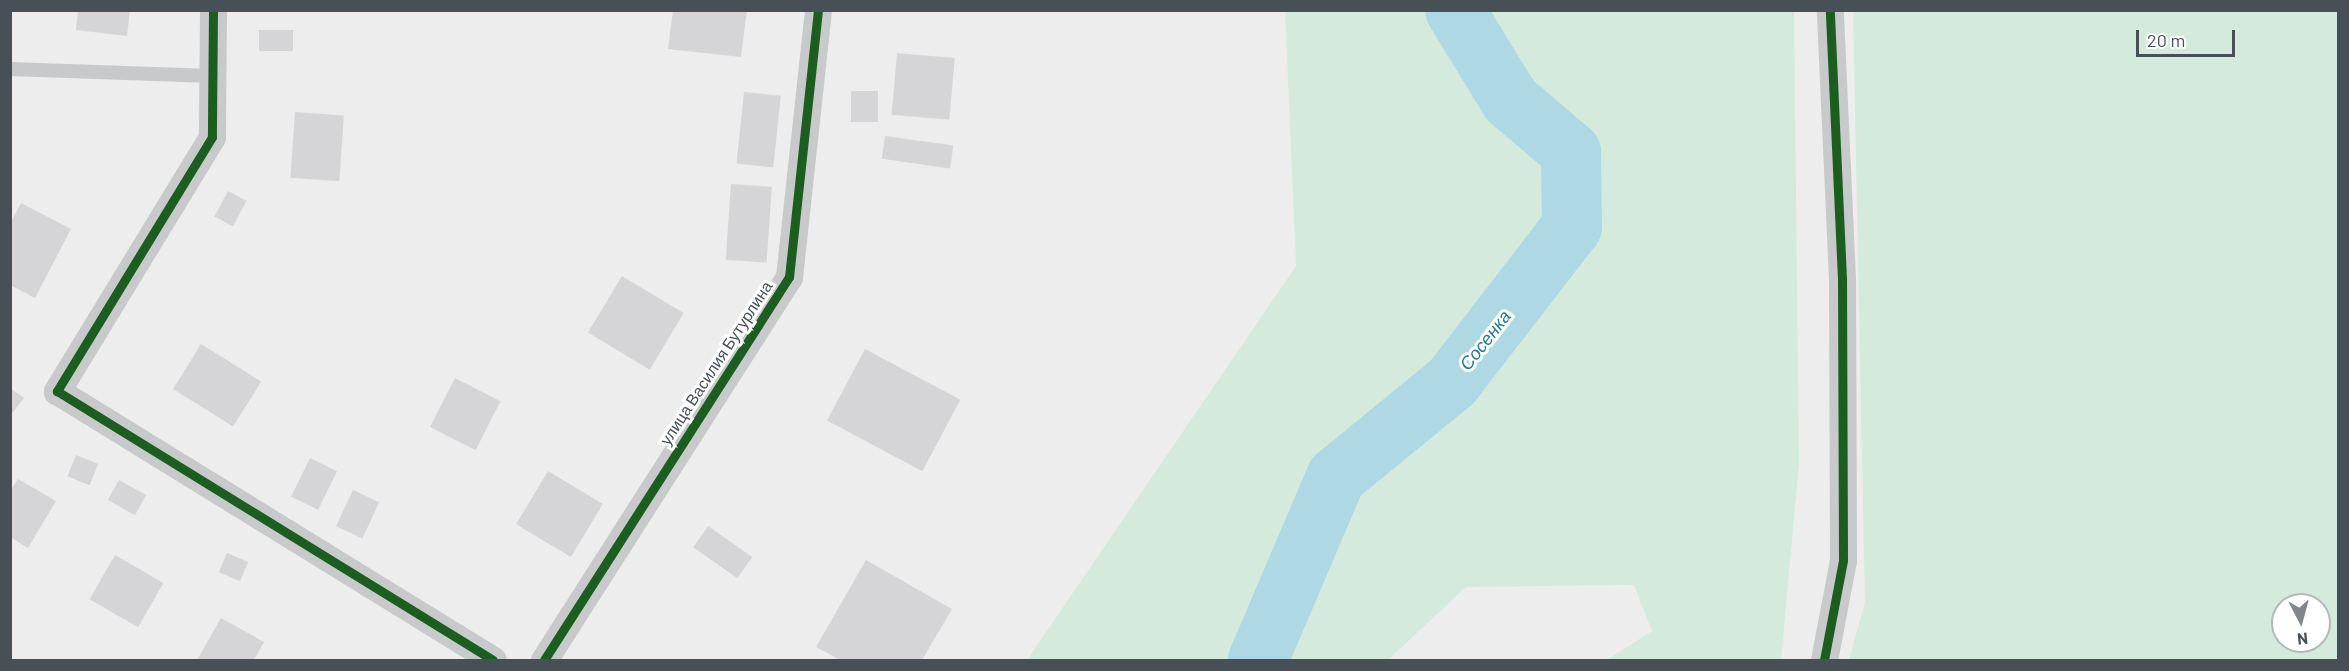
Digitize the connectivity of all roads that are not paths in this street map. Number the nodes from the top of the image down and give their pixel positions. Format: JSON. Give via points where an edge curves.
{"nodes":[{"id":1,"x":213,"y":10,"type":"edge"},
{"id":2,"x":818,"y":10,"type":"edge"},
{"id":3,"x":1830,"y":10,"type":"edge"},
{"id":4,"x":10,"y":69,"type":"edge"},
{"id":5,"x":212,"y":76,"type":"junction"},
{"id":6,"x":493,"y":660,"type":"edge"},
{"id":7,"x":544,"y":660,"type":"edge"},
{"id":8,"x":1824,"y":660,"type":"edge"}],
"edges":[{"from":1,"to":5,"type":"street"},
{"from":2,"to":7,"type":"street","name":"улица Василия Бутурлина","via":[[789,277]]},
{"from":3,"to":8,"type":"street","via":[[1842,279],[1843,560]]},
{"from":4,"to":5,"type":"lane"},
{"from":5,"to":6,"type":"street","via":[[212,137],[57,391]]}]}
